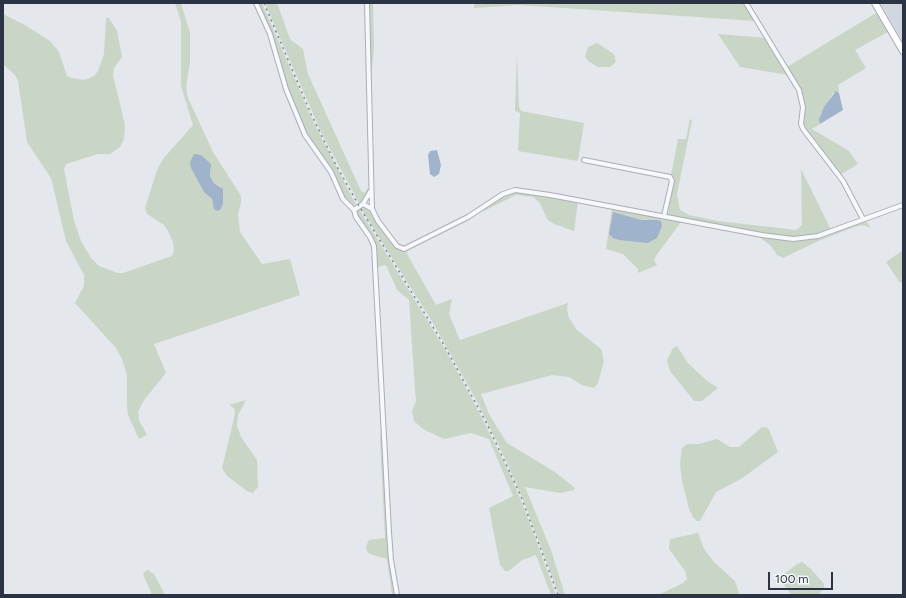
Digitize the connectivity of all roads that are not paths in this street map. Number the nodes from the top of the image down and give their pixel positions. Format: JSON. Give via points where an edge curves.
{"nodes":[{"id":1,"x":256,"y":3,"type":"edge"},
{"id":2,"x":367,"y":3,"type":"edge"},
{"id":3,"x":746,"y":3,"type":"edge"},
{"id":4,"x":875,"y":3,"type":"edge"},
{"id":5,"x":903,"y":51,"type":"edge"},
{"id":6,"x":584,"y":160,"type":"dead end"},
{"id":7,"x":370,"y":192,"type":"junction"},
{"id":8,"x":363,"y":204,"type":"junction"},
{"id":9,"x":903,"y":204,"type":"edge"},
{"id":10,"x":372,"y":209,"type":"junction"},
{"id":11,"x":354,"y":210,"type":"junction"},
{"id":12,"x":664,"y":216,"type":"junction"},
{"id":13,"x":863,"y":219,"type":"junction"},
{"id":14,"x":397,"y":595,"type":"edge"}],
"edges":[{"from":1,"to":11,"type":"street","via":[[270,34],[286,89],[305,135],[335,178],[343,199]]},
{"from":2,"to":7,"type":"street"},
{"from":3,"to":13,"type":"street","via":[[799,90],[803,107],[803,130],[843,181]]},
{"from":4,"to":5,"type":"main road"},
{"from":6,"to":12,"type":"street","via":[[670,177],[672,181]]},
{"from":7,"to":8,"type":"street"},
{"from":7,"to":10,"type":"street"},
{"from":8,"to":10,"type":"street"},
{"from":8,"to":11,"type":"street"},
{"from":9,"to":13,"type":"street"},
{"from":10,"to":12,"type":"street","via":[[397,246],[404,249],[468,217],[499,196],[515,190]]},
{"from":11,"to":14,"type":"street","via":[[358,222],[372,241],[375,250],[389,532]]},
{"from":12,"to":13,"type":"street","via":[[793,239],[818,236]]}]}
